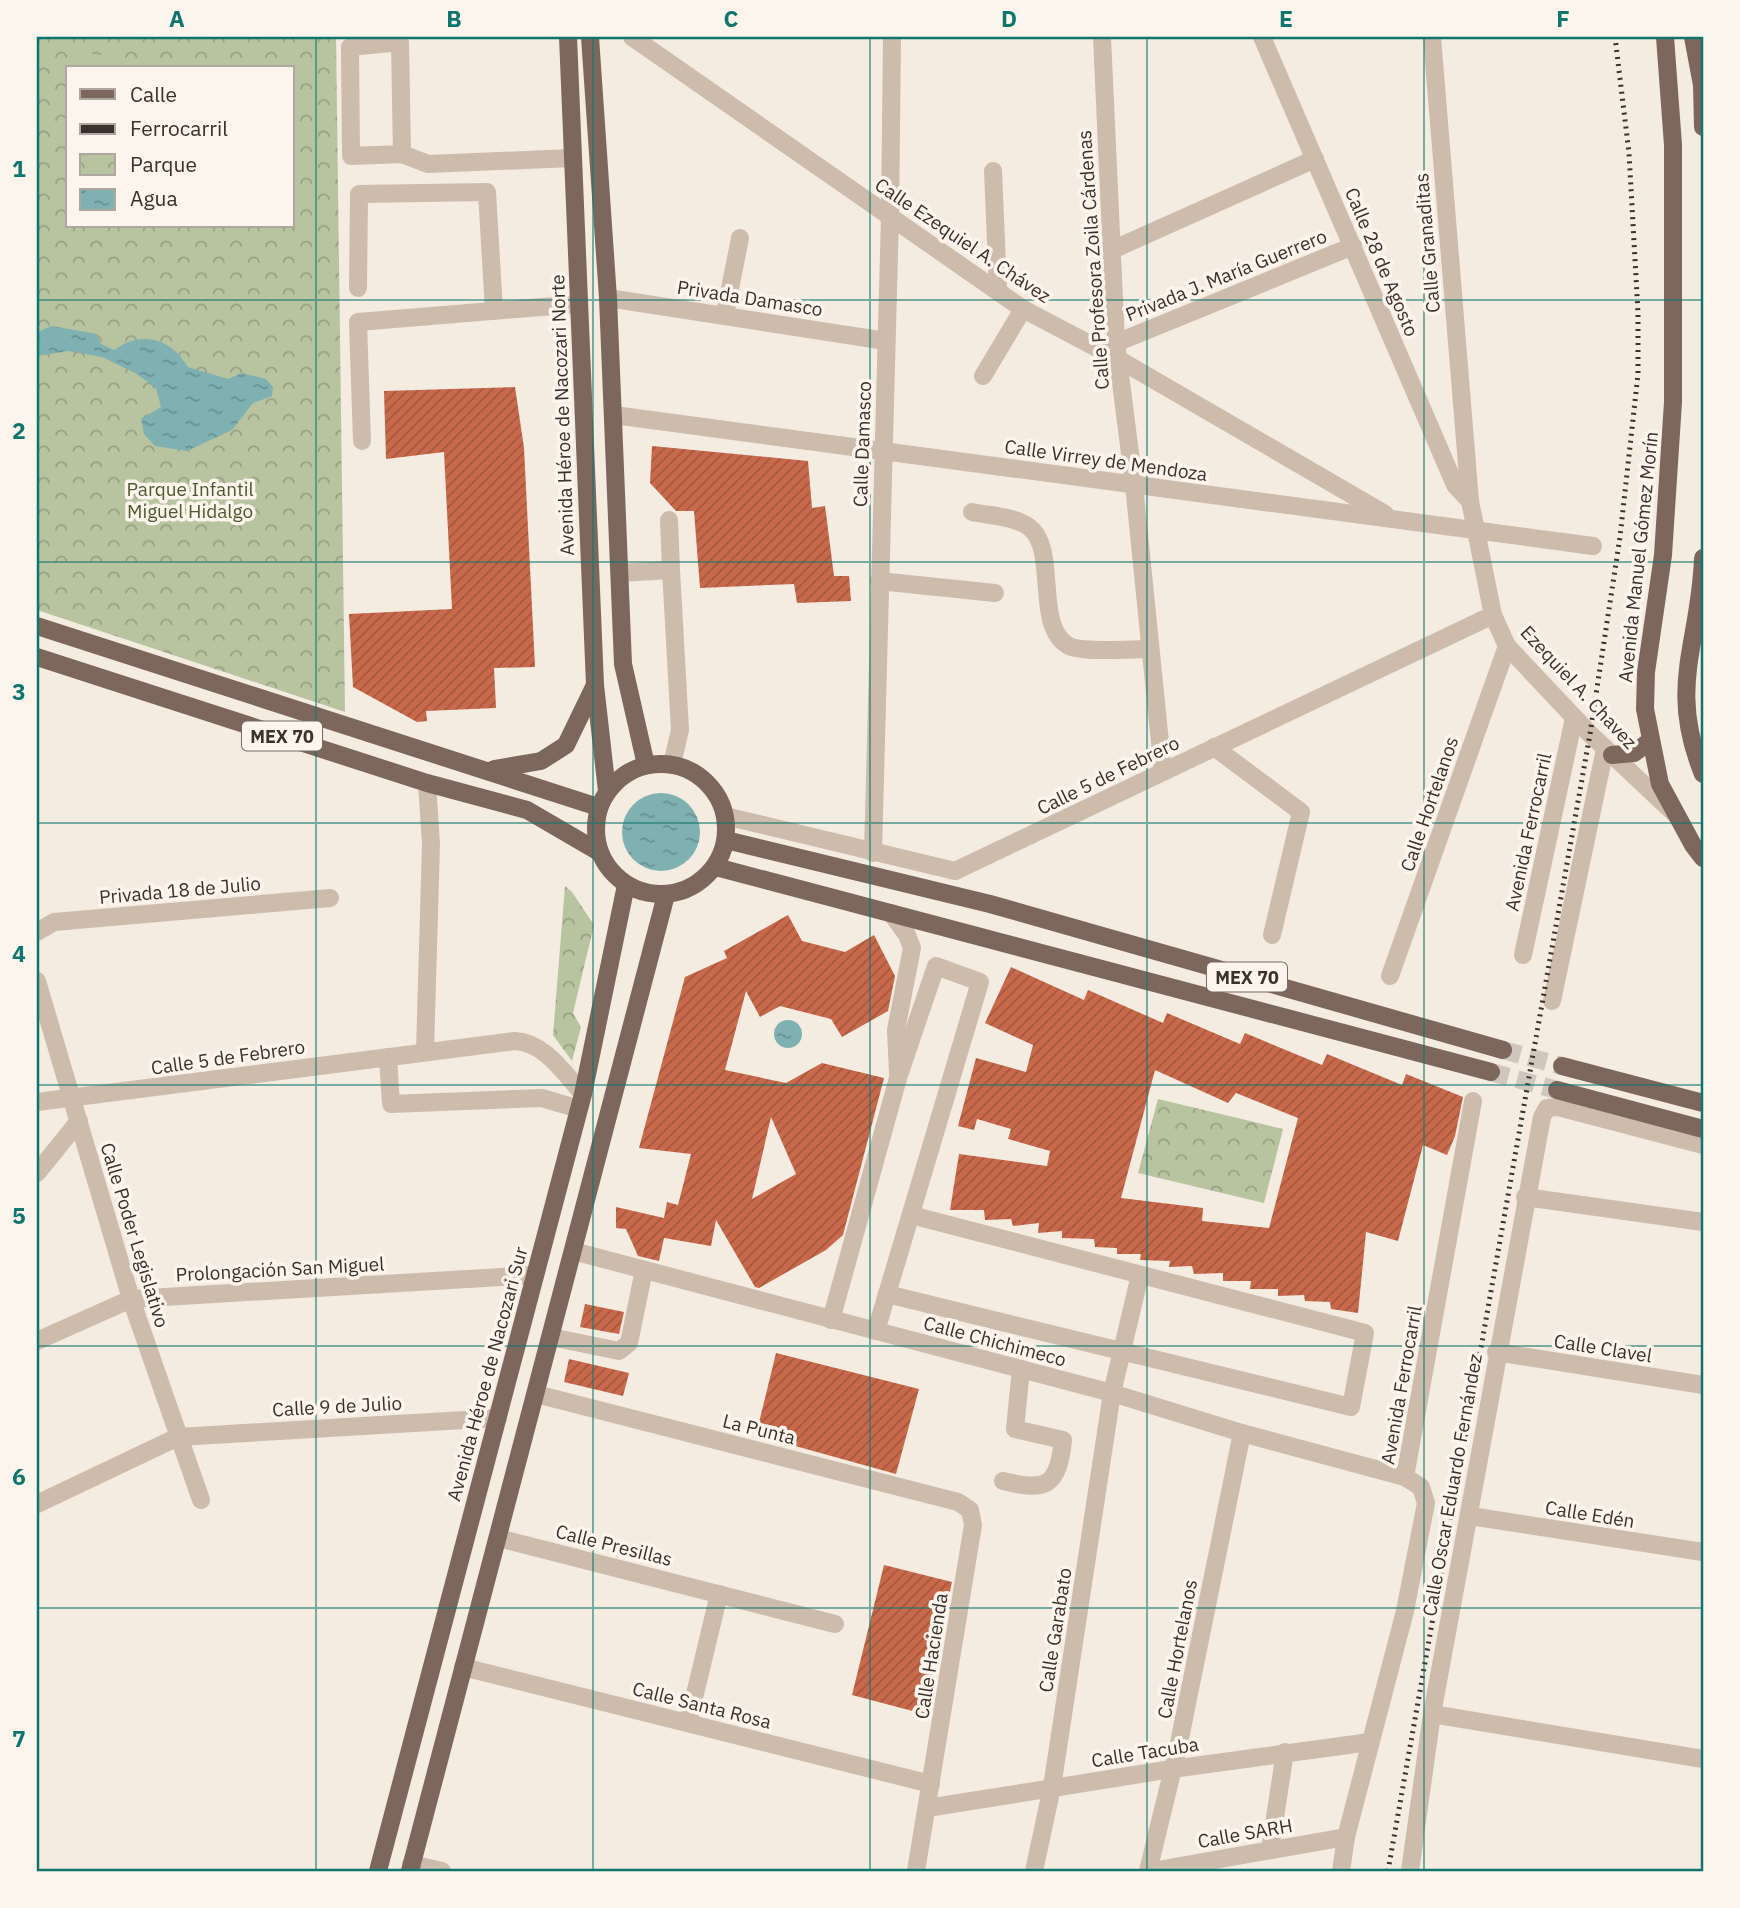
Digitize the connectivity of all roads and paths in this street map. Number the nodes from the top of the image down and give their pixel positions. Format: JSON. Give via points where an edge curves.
{"nodes":[{"id":1,"x":568,"y":37,"type":"edge"},
{"id":2,"x":590,"y":37,"type":"edge"},
{"id":3,"x":632,"y":37,"type":"edge"},
{"id":4,"x":892,"y":37,"type":"edge"},
{"id":5,"x":1102,"y":37,"type":"edge"},
{"id":6,"x":1262,"y":37,"type":"edge"},
{"id":7,"x":1432,"y":37,"type":"edge"},
{"id":8,"x":1665,"y":37,"type":"edge"},
{"id":9,"x":1693,"y":37,"type":"edge"},
{"id":10,"x":1701,"y":62,"type":"edge"},
{"id":11,"x":1703,"y":86,"type":"edge"},
{"id":12,"x":1703,"y":127,"type":"edge"},
{"id":13,"x":402,"y":154,"type":"junction"},
{"id":14,"x":573,"y":158,"type":"junction"},
{"id":15,"x":1315,"y":159,"type":"junction"},
{"id":16,"x":993,"y":171,"type":"dead end"},
{"id":17,"x":890,"y":216,"type":"junction"},
{"id":18,"x":740,"y":238,"type":"dead end"},
{"id":19,"x":1353,"y":246,"type":"junction"},
{"id":20,"x":1111,"y":250,"type":"junction"},
{"id":21,"x":358,"y":288,"type":"dead end"},
{"id":22,"x":999,"y":289,"type":"junction"},
{"id":23,"x":608,"y":298,"type":"junction"},
{"id":24,"x":578,"y":304,"type":"junction"},
{"id":25,"x":1023,"y":309,"type":"junction"},
{"id":26,"x":494,"y":311,"type":"junction"},
{"id":27,"x":725,"y":314,"type":"junction"},
{"id":28,"x":886,"y":341,"type":"junction"},
{"id":29,"x":1117,"y":351,"type":"junction"},
{"id":30,"x":983,"y":376,"type":"dead end"},
{"id":31,"x":614,"y":415,"type":"junction"},
{"id":32,"x":362,"y":441,"type":"dead end"},
{"id":33,"x":883,"y":451,"type":"junction"},
{"id":34,"x":1134,"y":485,"type":"junction"},
{"id":35,"x":1470,"y":501,"type":"junction"},
{"id":36,"x":972,"y":512,"type":"dead end"},
{"id":37,"x":1393,"y":519,"type":"junction"},
{"id":38,"x":669,"y":520,"type":"dead end"},
{"id":39,"x":1473,"y":530,"type":"junction"},
{"id":40,"x":1594,"y":546,"type":"dead end"},
{"id":41,"x":1703,"y":558,"type":"edge"},
{"id":42,"x":671,"y":570,"type":"junction"},
{"id":43,"x":620,"y":573,"type":"junction"},
{"id":44,"x":879,"y":581,"type":"junction"},
{"id":45,"x":995,"y":593,"type":"dead end"},
{"id":46,"x":1493,"y":615,"type":"junction"},
{"id":47,"x":37,"y":626,"type":"edge"},
{"id":48,"x":1507,"y":646,"type":"junction"},
{"id":49,"x":1150,"y":649,"type":"junction"},
{"id":50,"x":37,"y":657,"type":"edge"},
{"id":51,"x":595,"y":685,"type":"junction"},
{"id":52,"x":1574,"y":718,"type":"junction"},
{"id":53,"x":1650,"y":741,"type":"junction"},
{"id":54,"x":1214,"y":747,"type":"junction"},
{"id":55,"x":1609,"y":752,"type":"junction"},
{"id":56,"x":672,"y":764,"type":"junction"},
{"id":57,"x":646,"y":765,"type":"junction"},
{"id":58,"x":487,"y":769,"type":"junction"},
{"id":59,"x":1163,"y":772,"type":"junction"},
{"id":60,"x":1703,"y":774,"type":"edge"},
{"id":61,"x":427,"y":783,"type":"junction"},
{"id":62,"x":603,"y":799,"type":"junction"},
{"id":63,"x":1675,"y":814,"type":"junction"},
{"id":64,"x":725,"y":816,"type":"junction"},
{"id":65,"x":726,"y":840,"type":"junction"},
{"id":66,"x":599,"y":852,"type":"junction"},
{"id":67,"x":873,"y":853,"type":"junction"},
{"id":68,"x":1703,"y":858,"type":"edge"},
{"id":69,"x":716,"y":867,"type":"junction"},
{"id":70,"x":626,"y":886,"type":"junction"},
{"id":71,"x":666,"y":895,"type":"junction"},
{"id":72,"x":330,"y":898,"type":"dead end"},
{"id":73,"x":891,"y":913,"type":"junction"},
{"id":74,"x":37,"y":932,"type":"edge"},
{"id":75,"x":1272,"y":935,"type":"dead end"},
{"id":76,"x":1523,"y":955,"type":"dead end"},
{"id":77,"x":1390,"y":976,"type":"dead end"},
{"id":78,"x":37,"y":981,"type":"edge"},
{"id":79,"x":1552,"y":1001,"type":"dead end"},
{"id":80,"x":44,"y":1022,"type":"edge"},
{"id":81,"x":1503,"y":1050,"type":"tunnel mouth"},
{"id":82,"x":425,"y":1051,"type":"junction"},
{"id":83,"x":388,"y":1057,"type":"junction"},
{"id":84,"x":1562,"y":1066,"type":"tunnel mouth"},
{"id":85,"x":1491,"y":1072,"type":"tunnel mouth"},
{"id":86,"x":898,"y":1078,"type":"junction"},
{"id":87,"x":1557,"y":1090,"type":"tunnel mouth"},
{"id":88,"x":73,"y":1099,"type":"junction"},
{"id":89,"x":581,"y":1101,"type":"junction"},
{"id":90,"x":1473,"y":1101,"type":"dead end"},
{"id":91,"x":37,"y":1102,"type":"edge"},
{"id":92,"x":1703,"y":1103,"type":"edge"},
{"id":93,"x":79,"y":1122,"type":"junction"},
{"id":94,"x":1703,"y":1129,"type":"edge"},
{"id":95,"x":1703,"y":1145,"type":"edge"},
{"id":96,"x":37,"y":1174,"type":"edge"},
{"id":97,"x":1525,"y":1197,"type":"junction"},
{"id":98,"x":911,"y":1215,"type":"junction"},
{"id":99,"x":1703,"y":1222,"type":"edge"},
{"id":100,"x":573,"y":1251,"type":"junction"},
{"id":101,"x":644,"y":1270,"type":"junction"},
{"id":102,"x":534,"y":1275,"type":"junction"},
{"id":103,"x":1140,"y":1275,"type":"junction"},
{"id":104,"x":887,"y":1294,"type":"junction"},
{"id":105,"x":131,"y":1299,"type":"junction"},
{"id":106,"x":831,"y":1320,"type":"junction"},
{"id":107,"x":876,"y":1331,"type":"junction"},
{"id":108,"x":551,"y":1338,"type":"junction"},
{"id":109,"x":37,"y":1341,"type":"edge"},
{"id":110,"x":1122,"y":1351,"type":"junction"},
{"id":111,"x":1496,"y":1352,"type":"junction"},
{"id":112,"x":1021,"y":1370,"type":"junction"},
{"id":113,"x":1703,"y":1385,"type":"edge"},
{"id":114,"x":1112,"y":1393,"type":"junction"},
{"id":115,"x":536,"y":1394,"type":"junction"},
{"id":116,"x":498,"y":1418,"type":"junction"},
{"id":117,"x":1242,"y":1433,"type":"junction"},
{"id":118,"x":178,"y":1437,"type":"junction"},
{"id":119,"x":1405,"y":1476,"type":"junction"},
{"id":120,"x":1003,"y":1480,"type":"dead end"},
{"id":121,"x":201,"y":1500,"type":"dead end"},
{"id":122,"x":37,"y":1504,"type":"edge"},
{"id":123,"x":970,"y":1510,"type":"joint"},
{"id":124,"x":1470,"y":1516,"type":"junction"},
{"id":125,"x":498,"y":1538,"type":"junction"},
{"id":126,"x":1703,"y":1552,"type":"edge"},
{"id":127,"x":719,"y":1594,"type":"junction"},
{"id":128,"x":835,"y":1624,"type":"dead end"},
{"id":129,"x":463,"y":1667,"type":"junction"},
{"id":130,"x":1432,"y":1714,"type":"junction"},
{"id":131,"x":688,"y":1723,"type":"junction"},
{"id":132,"x":1370,"y":1742,"type":"junction"},
{"id":133,"x":1285,"y":1752,"type":"junction"},
{"id":134,"x":1703,"y":1759,"type":"edge"},
{"id":135,"x":1172,"y":1769,"type":"junction"},
{"id":136,"x":931,"y":1784,"type":"junction"},
{"id":137,"x":1052,"y":1787,"type":"junction"},
{"id":138,"x":927,"y":1808,"type":"junction"},
{"id":139,"x":1346,"y":1837,"type":"junction"},
{"id":140,"x":1270,"y":1850,"type":"junction"},
{"id":141,"x":411,"y":1868,"type":"edge"},
{"id":142,"x":1188,"y":1868,"type":"edge"},
{"id":143,"x":378,"y":1871,"type":"edge"},
{"id":144,"x":442,"y":1871,"type":"edge"},
{"id":145,"x":916,"y":1871,"type":"edge"},
{"id":146,"x":1034,"y":1871,"type":"edge"},
{"id":147,"x":1150,"y":1871,"type":"edge"},
{"id":148,"x":1341,"y":1871,"type":"edge"},
{"id":149,"x":1410,"y":1871,"type":"edge"}],
"edges":[{"from":1,"to":14,"type":"main road","name":"Avenida Héroe de Nacozari Norte"},
{"from":2,"to":23,"type":"main road"},
{"from":3,"to":17,"type":"street","name":"Calle Ezequiel A. Chávez"},
{"from":4,"to":17,"type":"street","name":"Calle Damasco"},
{"from":5,"to":20,"type":"street","name":"Calle Profesora Zoila Cárdenas"},
{"from":6,"to":15,"type":"street","name":"Calle 28 de Agosto"},
{"from":7,"to":35,"type":"street","name":"Calle Granaditas"},
{"from":8,"to":53,"type":"main road","name":"Avenida Manuel Gómez Morín","via":[[1673,145],[1674,402],[1663,555],[1646,672]]},
{"from":9,"to":10,"type":"main road"},
{"from":10,"to":11,"type":"main road"},
{"from":11,"to":12,"type":"main road"},
{"from":13,"to":13,"type":"street","via":[[400,42],[350,47],[351,156]]},
{"from":13,"to":14,"type":"street","via":[[428,164]]},
{"from":14,"to":24,"type":"main road","name":"Avenida Héroe de Nacozari Norte"},
{"from":15,"to":19,"type":"street","name":"Calle 28 de Agosto"},
{"from":15,"to":20,"type":"street"},
{"from":16,"to":22,"type":"street"},
{"from":17,"to":22,"type":"street","name":"Calle Ezequiel A. Chávez"},
{"from":17,"to":28,"type":"street","name":"Calle Damasco"},
{"from":18,"to":27,"type":"street"},
{"from":19,"to":29,"type":"street","name":"Privada J. María Guerrero"},
{"from":19,"to":35,"type":"street","name":"Calle 28 de Agosto","via":[[1455,485]]},
{"from":20,"to":29,"type":"street","name":"Calle Profesora Zoila Cárdenas"},
{"from":21,"to":26,"type":"street","via":[[359,194],[487,192]]},
{"from":22,"to":25,"type":"street","name":"Calle Ezequiel A. Chávez"},
{"from":23,"to":27,"type":"street","name":"Privada Damasco"},
{"from":23,"to":31,"type":"main road"},
{"from":24,"to":26,"type":"street"},
{"from":24,"to":51,"type":"main road","name":"Avenida Héroe de Nacozari Norte"},
{"from":25,"to":29,"type":"street","name":"Calle Ezequiel A. Chávez"},
{"from":25,"to":30,"type":"street"},
{"from":26,"to":32,"type":"street","via":[[358,322]]},
{"from":27,"to":28,"type":"street","name":"Privada Damasco"},
{"from":28,"to":33,"type":"street","name":"Calle Damasco"},
{"from":29,"to":34,"type":"street","name":"Calle Profesora Zoila Cárdenas"},
{"from":29,"to":37,"type":"street","name":"Calle Ezequiel A. Chávez"},
{"from":31,"to":33,"type":"street","name":"Calle Virrey de Mendoza"},
{"from":31,"to":43,"type":"main road"},
{"from":33,"to":34,"type":"street","name":"Calle Virrey de Mendoza"},
{"from":33,"to":44,"type":"street","name":"Calle Damasco"},
{"from":34,"to":37,"type":"street","name":"Calle Virrey de Mendoza"},
{"from":34,"to":49,"type":"street","name":"Calle Profesora Zoila Cárdenas"},
{"from":35,"to":39,"type":"street","name":"Calle Granaditas"},
{"from":36,"to":49,"type":"street","via":[[1017,521],[1031,528],[1040,541],[1059,638],[1072,648]]},
{"from":37,"to":39,"type":"street","name":"Calle Virrey de Mendoza"},
{"from":38,"to":42,"type":"street"},
{"from":39,"to":40,"type":"street","name":"Calle Virrey de Mendoza"},
{"from":39,"to":46,"type":"street","name":"Ezequiel A. Chavez"},
{"from":41,"to":60,"type":"main road","via":[[1684,684],[1688,732]]},
{"from":42,"to":43,"type":"street"},
{"from":42,"to":56,"type":"street","via":[[680,730]]},
{"from":43,"to":57,"type":"main road","via":[[623,664]]},
{"from":44,"to":45,"type":"street"},
{"from":44,"to":67,"type":"street","name":"Calle Damasco"},
{"from":46,"to":48,"type":"street","name":"Ezequiel A. Chavez"},
{"from":46,"to":54,"type":"street","name":"Calle 5 de Febrero"},
{"from":47,"to":58,"type":"main road","number":"MEX 70"},
{"from":48,"to":52,"type":"street","name":"Ezequiel A. Chavez"},
{"from":48,"to":77,"type":"street","name":"Calle Hortelanos"},
{"from":49,"to":59,"type":"street","name":"Calle Profesora Zoila Cárdenas"},
{"from":50,"to":61,"type":"main road","number":"MEX 70"},
{"from":51,"to":58,"type":"main road","via":[[566,745],[541,761]]},
{"from":51,"to":62,"type":"main road","name":"Avenida Héroe de Nacozari Norte"},
{"from":52,"to":55,"type":"street","name":"Ezequiel A. Chavez"},
{"from":52,"to":76,"type":"street","name":"Avenida Ferrocarril"},
{"from":53,"to":55,"type":"main road","via":[[1634,753]]},
{"from":53,"to":63,"type":"main road","name":"Avenida Manuel Gómez Morín","via":[[1661,784]]},
{"from":54,"to":59,"type":"street","name":"Calle 5 de Febrero"},
{"from":54,"to":75,"type":"street","via":[[1301,812]]},
{"from":55,"to":63,"type":"street","name":"Ezequiel A. Chavez"},
{"from":55,"to":79,"type":"street"},
{"from":56,"to":57,"type":"main road"},
{"from":56,"to":64,"type":"main road","via":[[696,773],[717,794]]},
{"from":57,"to":62,"type":"main road","via":[[621,776]]},
{"from":58,"to":62,"type":"main road","number":"MEX 70"},
{"from":59,"to":67,"type":"street","name":"Calle 5 de Febrero","via":[[956,871]]},
{"from":61,"to":66,"type":"main road","number":"MEX 70","via":[[527,810]]},
{"from":61,"to":82,"type":"street","via":[[431,844]]},
{"from":62,"to":66,"type":"main road","via":[[595,831]]},
{"from":63,"to":68,"type":"main road","name":"Avenida Manuel Gómez Morín"},
{"from":64,"to":65,"type":"main road"},
{"from":64,"to":67,"type":"street","name":"Calle 5 de Febrero"},
{"from":65,"to":69,"type":"main road"},
{"from":65,"to":81,"type":"main road","number":"MEX 70","via":[[990,904]]},
{"from":66,"to":70,"type":"main road","number":"MEX 70"},
{"from":69,"to":71,"type":"main road","via":[[690,888]]},
{"from":69,"to":73,"type":"main road","number":"MEX 70"},
{"from":70,"to":71,"type":"main road"},
{"from":70,"to":89,"type":"main road","name":"Avenida Héroe de Nacozari Sur"},
{"from":71,"to":100,"type":"main road"},
{"from":72,"to":74,"type":"street","name":"Privada 18 de Julio","via":[[54,922]]},
{"from":73,"to":85,"type":"main road","number":"MEX 70"},
{"from":73,"to":86,"type":"street","via":[[912,948],[897,1030]]},
{"from":78,"to":80,"type":"street","name":"Calle Poder Legislativo"},
{"from":80,"to":88,"type":"street","name":"Calle Poder Legislativo"},
{"from":82,"to":83,"type":"street","name":"Calle 5 de Febrero"},
{"from":82,"to":89,"type":"street","name":"Calle 5 de Febrero","via":[[529,1041]]},
{"from":83,"to":88,"type":"street","name":"Calle 5 de Febrero"},
{"from":83,"to":89,"type":"street","via":[[391,1104],[542,1098]]},
{"from":84,"to":92,"type":"main road"},
{"from":86,"to":98,"type":"street","via":[[936,967],[980,982]]},
{"from":86,"to":106,"type":"street"},
{"from":87,"to":94,"type":"main road"},
{"from":88,"to":91,"type":"street","name":"Calle 5 de Febrero"},
{"from":88,"to":93,"type":"street","name":"Calle Poder Legislativo"},
{"from":89,"to":102,"type":"main road","name":"Avenida Héroe de Nacozari Sur"},
{"from":90,"to":119,"type":"street","name":"Avenida Ferrocarril"},
{"from":93,"to":96,"type":"street"},
{"from":93,"to":105,"type":"street","name":"Calle Poder Legislativo"},
{"from":95,"to":97,"type":"street","name":"Calle Oscar Eduardo Fernández","via":[[1548,1108],[1542,1117]]},
{"from":97,"to":99,"type":"street"},
{"from":97,"to":111,"type":"street","name":"Calle Oscar Eduardo Fernández"},
{"from":98,"to":103,"type":"street"},
{"from":98,"to":104,"type":"street"},
{"from":100,"to":101,"type":"street","name":"Calle Chichimeco"},
{"from":100,"to":108,"type":"main road"},
{"from":101,"to":106,"type":"street","name":"Calle Chichimeco"},
{"from":101,"to":108,"type":"street","via":[[629,1343],[619,1351]]},
{"from":102,"to":105,"type":"street","name":"Prolongación San Miguel"},
{"from":102,"to":116,"type":"main road","name":"Avenida Héroe de Nacozari Sur"},
{"from":103,"to":110,"type":"street","name":"Calle Garabato"},
{"from":103,"to":110,"type":"street","via":[[1365,1333],[1351,1407]]},
{"from":104,"to":107,"type":"street"},
{"from":104,"to":110,"type":"street"},
{"from":105,"to":109,"type":"street","name":"Prolongación San Miguel"},
{"from":105,"to":118,"type":"street","name":"Calle Poder Legislativo"},
{"from":106,"to":107,"type":"street","name":"Calle Chichimeco"},
{"from":107,"to":112,"type":"street","name":"Calle Chichimeco"},
{"from":108,"to":115,"type":"main road"},
{"from":110,"to":114,"type":"street","name":"Calle Garabato"},
{"from":111,"to":113,"type":"street","name":"Calle Clavel"},
{"from":111,"to":124,"type":"street","name":"Calle Oscar Eduardo Fernández"},
{"from":112,"to":114,"type":"street","name":"Calle Chichimeco"},
{"from":112,"to":120,"type":"street","via":[[1015,1429],[1063,1440],[1062,1450],[1057,1473],[1048,1483],[1033,1488]]},
{"from":114,"to":117,"type":"street","name":"Calle Chichimeco"},
{"from":114,"to":137,"type":"street","name":"Calle Garabato"},
{"from":115,"to":123,"type":"street","name":"La Punta","via":[[958,1502]]},
{"from":115,"to":125,"type":"main road"},
{"from":116,"to":118,"type":"street","name":"Calle 9 de Julio"},
{"from":116,"to":143,"type":"main road","name":"Avenida Héroe de Nacozari Sur"},
{"from":117,"to":119,"type":"street","name":"Calle Chichimeco"},
{"from":117,"to":135,"type":"street","name":"Calle Hortelanos"},
{"from":118,"to":121,"type":"street","name":"Calle Poder Legislativo"},
{"from":118,"to":122,"type":"street"},
{"from":119,"to":132,"type":"street","name":"Avenida Ferrocarril","via":[[1421,1487],[1426,1503],[1405,1611]]},
{"from":123,"to":136,"type":"street","name":"Calle Hacienda","via":[[973,1525]]},
{"from":124,"to":126,"type":"street","name":"Calle Edén"},
{"from":124,"to":130,"type":"street","name":"Calle Oscar Eduardo Fernández"},
{"from":125,"to":127,"type":"street","name":"Calle Presillas"},
{"from":125,"to":129,"type":"main road"},
{"from":127,"to":128,"type":"street","name":"Calle Presillas"},
{"from":127,"to":131,"type":"street"},
{"from":129,"to":131,"type":"street","name":"Calle Santa Rosa"},
{"from":129,"to":141,"type":"main road"},
{"from":130,"to":134,"type":"street"},
{"from":130,"to":149,"type":"street","name":"Calle Oscar Eduardo Fernández"},
{"from":131,"to":136,"type":"street","name":"Calle Santa Rosa"},
{"from":132,"to":133,"type":"street","name":"Calle Tacuba"},
{"from":132,"to":139,"type":"street","name":"Avenida Ferrocarril"},
{"from":133,"to":135,"type":"street","name":"Calle Tacuba"},
{"from":133,"to":140,"type":"street"},
{"from":135,"to":137,"type":"street","name":"Calle Tacuba"},
{"from":135,"to":147,"type":"street","name":"Calle Hortelanos"},
{"from":136,"to":138,"type":"street","name":"Calle Hacienda"},
{"from":137,"to":138,"type":"street","name":"Calle Tacuba"},
{"from":137,"to":146,"type":"street","name":"Calle Garabato"},
{"from":138,"to":145,"type":"street","name":"Calle Hacienda"},
{"from":139,"to":140,"type":"street","name":"Calle SARH"},
{"from":139,"to":148,"type":"street","name":"Avenida Ferrocarril"},
{"from":140,"to":142,"type":"street","name":"Calle SARH"},
{"from":141,"to":144,"type":"street"},
{"from":142,"to":147,"type":"street","name":"Calle SARH"}]}
